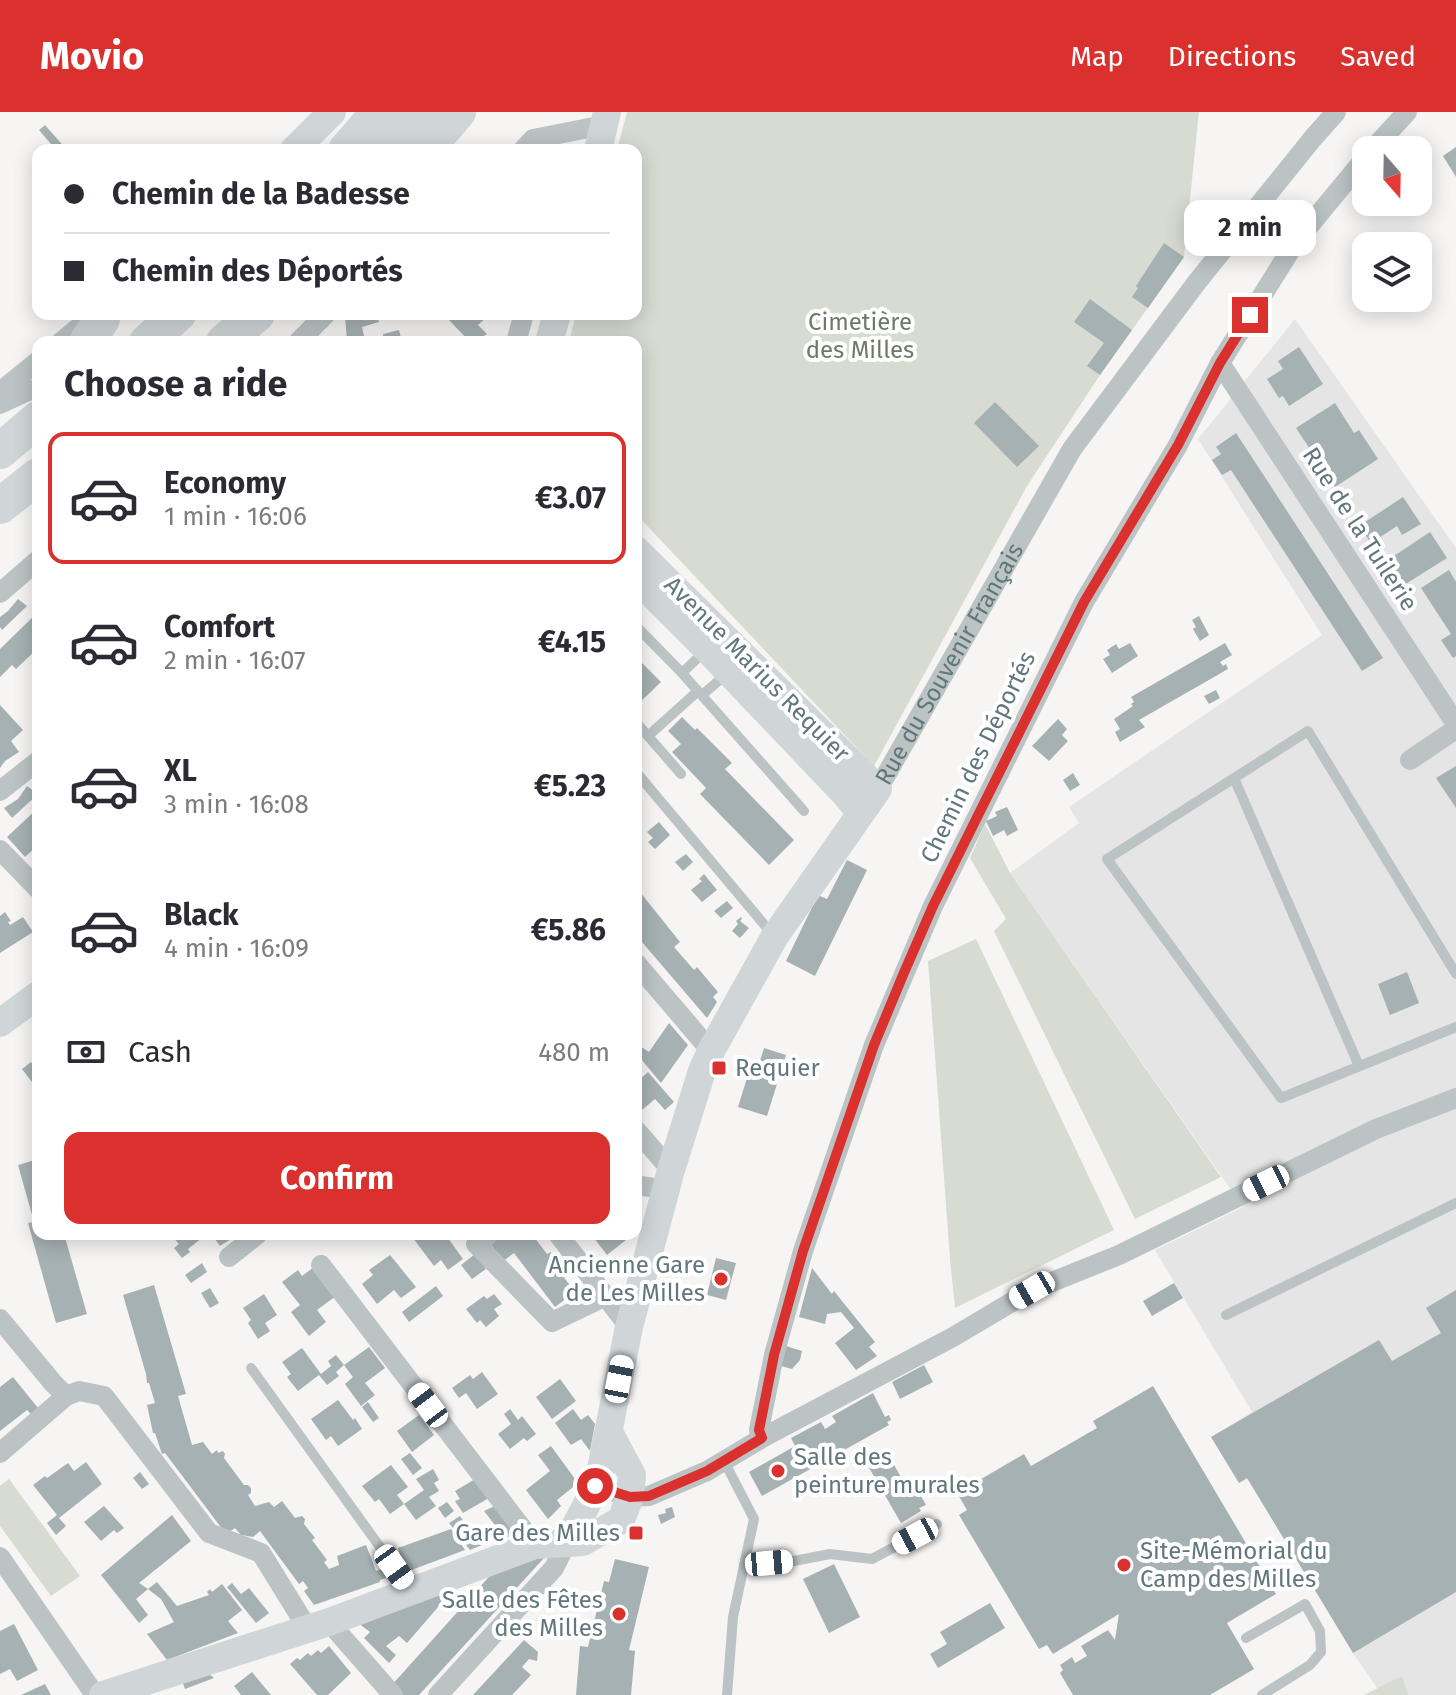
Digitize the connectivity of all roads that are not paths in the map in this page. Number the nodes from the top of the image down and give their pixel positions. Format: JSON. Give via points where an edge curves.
{"nodes":[{"id":1,"x":332,"y":112,"type":"edge"},
{"id":2,"x":379,"y":112,"type":"edge"},
{"id":3,"x":421,"y":112,"type":"edge"},
{"id":4,"x":458,"y":112,"type":"edge"},
{"id":5,"x":1336,"y":112,"type":"edge"},
{"id":6,"x":1407,"y":112,"type":"edge"},
{"id":7,"x":603,"y":129,"type":"edge"},
{"id":8,"x":1385,"y":136,"type":"edge"},
{"id":9,"x":300,"y":144,"type":"edge"},
{"id":10,"x":351,"y":144,"type":"edge"},
{"id":11,"x":395,"y":144,"type":"edge"},
{"id":12,"x":430,"y":144,"type":"edge"},
{"id":13,"x":528,"y":144,"type":"edge"},
{"id":14,"x":1352,"y":174,"type":"edge"},
{"id":15,"x":171,"y":320,"type":"edge"},
{"id":16,"x":222,"y":320,"type":"edge"},
{"id":17,"x":250,"y":320,"type":"edge"},
{"id":18,"x":320,"y":320,"type":"edge"},
{"id":19,"x":101,"y":326,"type":"edge"},
{"id":20,"x":68,"y":336,"type":"edge"},
{"id":21,"x":154,"y":336,"type":"edge"},
{"id":22,"x":204,"y":336,"type":"edge"},
{"id":23,"x":231,"y":336,"type":"edge"},
{"id":24,"x":304,"y":336,"type":"edge"},
{"id":25,"x":1220,"y":363,"type":"junction"},
{"id":26,"x":32,"y":366,"type":"edge"},
{"id":27,"x":32,"y":390,"type":"edge"},
{"id":28,"x":0,"y":392,"type":"edge"},
{"id":29,"x":0,"y":404,"type":"edge"},
{"id":30,"x":32,"y":424,"type":"edge"},
{"id":31,"x":32,"y":445,"type":"edge"},
{"id":32,"x":0,"y":451,"type":"edge"},
{"id":33,"x":0,"y":470,"type":"edge"},
{"id":34,"x":32,"y":481,"type":"edge"},
{"id":35,"x":0,"y":506,"type":"edge"},
{"id":36,"x":642,"y":557,"type":"edge"},
{"id":37,"x":32,"y":565,"type":"edge"},
{"id":38,"x":642,"y":583,"type":"edge"},
{"id":39,"x":0,"y":593,"type":"edge"},
{"id":40,"x":642,"y":632,"type":"edge"},
{"id":41,"x":714,"y":642,"type":"junction"},
{"id":42,"x":737,"y":664,"type":"junction"},
{"id":43,"x":682,"y":673,"type":"junction"},
{"id":44,"x":700,"y":693,"type":"junction"},
{"id":45,"x":1456,"y":726,"type":"edge"},
{"id":46,"x":642,"y":729,"type":"edge"},
{"id":47,"x":648,"y":736,"type":"junction"},
{"id":48,"x":1410,"y":760,"type":"dead end"},
{"id":49,"x":32,"y":766,"type":"edge"},
{"id":50,"x":681,"y":774,"type":"dead end"},
{"id":51,"x":1234,"y":778,"type":"junction"},
{"id":52,"x":642,"y":779,"type":"edge"},
{"id":53,"x":878,"y":789,"type":"junction"},
{"id":54,"x":0,"y":791,"type":"edge"},
{"id":55,"x":804,"y":811,"type":"dead end"},
{"id":56,"x":860,"y":812,"type":"junction"},
{"id":57,"x":0,"y":850,"type":"edge"},
{"id":58,"x":32,"y":883,"type":"edge"},
{"id":59,"x":775,"y":936,"type":"junction"},
{"id":60,"x":642,"y":970,"type":"edge"},
{"id":61,"x":1456,"y":974,"type":"edge"},
{"id":62,"x":32,"y":999,"type":"edge"},
{"id":63,"x":0,"y":1023,"type":"edge"},
{"id":64,"x":1456,"y":1027,"type":"edge"},
{"id":65,"x":711,"y":1051,"type":"junction"},
{"id":66,"x":1359,"y":1066,"type":"junction"},
{"id":67,"x":1456,"y":1098,"type":"edge"},
{"id":68,"x":642,"y":1139,"type":"edge"},
{"id":69,"x":669,"y":1180,"type":"junction"},
{"id":70,"x":642,"y":1184,"type":"edge"},
{"id":71,"x":1456,"y":1203,"type":"edge"},
{"id":72,"x":250,"y":1240,"type":"edge"},
{"id":73,"x":481,"y":1240,"type":"edge"},
{"id":74,"x":563,"y":1240,"type":"edge"},
{"id":75,"x":229,"y":1257,"type":"dead end"},
{"id":76,"x":321,"y":1265,"type":"dead end"},
{"id":77,"x":606,"y":1296,"type":"junction"},
{"id":78,"x":1226,"y":1315,"type":"dead end"},
{"id":79,"x":0,"y":1319,"type":"edge"},
{"id":80,"x":629,"y":1327,"type":"junction"},
{"id":81,"x":251,"y":1368,"type":"dead end"},
{"id":82,"x":66,"y":1396,"type":"junction"},
{"id":83,"x":609,"y":1432,"type":"junction"},
{"id":84,"x":762,"y":1438,"type":"junction"},
{"id":85,"x":0,"y":1453,"type":"edge"},
{"id":86,"x":724,"y":1461,"type":"junction"},
{"id":87,"x":595,"y":1486,"type":"junction"},
{"id":88,"x":631,"y":1486,"type":"junction"},
{"id":89,"x":937,"y":1524,"type":"dead end"},
{"id":90,"x":567,"y":1542,"type":"junction"},
{"id":91,"x":535,"y":1545,"type":"junction"},
{"id":92,"x":0,"y":1557,"type":"edge"},
{"id":93,"x":744,"y":1565,"type":"junction"},
{"id":94,"x":412,"y":1592,"type":"junction"},
{"id":95,"x":318,"y":1625,"type":"junction"},
{"id":96,"x":1246,"y":1638,"type":"dead end"},
{"id":97,"x":95,"y":1695,"type":"edge"},
{"id":98,"x":103,"y":1695,"type":"edge"},
{"id":99,"x":393,"y":1695,"type":"edge"},
{"id":100,"x":438,"y":1695,"type":"edge"},
{"id":101,"x":727,"y":1695,"type":"edge"},
{"id":102,"x":1262,"y":1695,"type":"edge"}],
"edges":[{"from":1,"to":9,"type":"street"},
{"from":2,"to":10,"type":"highway"},
{"from":3,"to":11,"type":"highway"},
{"from":4,"to":12,"type":"highway"},
{"from":5,"to":53,"type":"street","name":"Rue du Souvenir Français","via":[[1197,282],[1072,449]]},
{"from":6,"to":8,"type":"street"},
{"from":7,"to":13,"type":"street","via":[[533,139]]},
{"from":14,"to":25,"type":"street","name":"Chemin des Déportés","via":[[1295,243]]},
{"from":15,"to":21,"type":"highway"},
{"from":16,"to":22,"type":"highway"},
{"from":17,"to":23,"type":"highway"},
{"from":18,"to":24,"type":"street"},
{"from":19,"to":20,"type":"street","via":[[83,324]]},
{"from":25,"to":45,"type":"street","name":"Rue de la Tuilerie"},
{"from":25,"to":84,"type":"street","name":"Chemin des Déportés","via":[[1178,445],[1084,602],[903,975],[803,1251],[774,1355],[759,1430]]},
{"from":26,"to":28,"type":"street"},
{"from":27,"to":29,"type":"street"},
{"from":30,"to":32,"type":"highway"},
{"from":31,"to":33,"type":"highway"},
{"from":34,"to":35,"type":"highway"},
{"from":36,"to":41,"type":"street","name":"Avenue Marius Requier"},
{"from":37,"to":39,"type":"street"},
{"from":38,"to":41,"type":"street","name":"Avenue Marius Requier"},
{"from":40,"to":43,"type":"lane"},
{"from":41,"to":42,"type":"street","name":"Avenue Marius Requier"},
{"from":41,"to":43,"type":"lane"},
{"from":42,"to":44,"type":"lane"},
{"from":42,"to":53,"type":"street","name":"Avenue Marius Requier"},
{"from":42,"to":56,"type":"street","name":"Avenue Marius Requier"},
{"from":43,"to":44,"type":"lane"},
{"from":44,"to":47,"type":"lane"},
{"from":44,"to":55,"type":"lane"},
{"from":45,"to":48,"type":"street","name":"Rue de la Tuilerie"},
{"from":46,"to":47,"type":"lane"},
{"from":47,"to":50,"type":"lane"},
{"from":49,"to":54,"type":"street"},
{"from":51,"to":61,"type":"lane","via":[[1308,731]]},
{"from":51,"to":66,"type":"lane"},
{"from":51,"to":66,"type":"lane","via":[[1107,859],[1281,1098]]},
{"from":52,"to":59,"type":"lane"},
{"from":53,"to":56,"type":"street","name":"Rue du Souvenir Français"},
{"from":56,"to":59,"type":"street","name":"Rue du Souvenir Français"},
{"from":57,"to":58,"type":"street"},
{"from":59,"to":65,"type":"street","name":"Rue du Souvenir Français"},
{"from":60,"to":65,"type":"street"},
{"from":62,"to":63,"type":"street"},
{"from":64,"to":66,"type":"lane"},
{"from":65,"to":69,"type":"street","name":"Rue du Souvenir Français"},
{"from":67,"to":84,"type":"street","via":[[1376,1129],[1119,1255],[1032,1290]]},
{"from":68,"to":69,"type":"street"},
{"from":69,"to":70,"type":"street"},
{"from":69,"to":80,"type":"street","name":"Rue du Souvenir Français"},
{"from":71,"to":78,"type":"lane"},
{"from":72,"to":75,"type":"street"},
{"from":73,"to":77,"type":"street","via":[[476,1244],[552,1322]]},
{"from":74,"to":77,"type":"street"},
{"from":76,"to":91,"type":"street"},
{"from":77,"to":80,"type":"street"},
{"from":79,"to":82,"type":"street"},
{"from":80,"to":83,"type":"street","name":"Rue du Souvenir Français"},
{"from":81,"to":94,"type":"lane"},
{"from":82,"to":85,"type":"street"},
{"from":82,"to":95,"type":"street","via":[[79,1391],[104,1396],[209,1533],[261,1553]]},
{"from":83,"to":87,"type":"street","name":"Rue du Souvenir Français"},
{"from":83,"to":88,"type":"street"},
{"from":84,"to":86,"type":"street"},
{"from":86,"to":88,"type":"street","via":[[672,1485]]},
{"from":86,"to":93,"type":"lane","via":[[754,1519]]},
{"from":87,"to":88,"type":"street"},
{"from":87,"to":90,"type":"street","name":"Rue du Souvenir Français"},
{"from":88,"to":90,"type":"street","via":[[621,1520],[583,1542]]},
{"from":89,"to":93,"type":"lane","via":[[872,1559],[830,1554]]},
{"from":90,"to":91,"type":"street"},
{"from":90,"to":100,"type":"street","via":[[554,1568]]},
{"from":91,"to":94,"type":"street"},
{"from":92,"to":97,"type":"street"},
{"from":93,"to":101,"type":"lane","via":[[733,1617]]},
{"from":94,"to":95,"type":"street"},
{"from":95,"to":98,"type":"street"},
{"from":95,"to":99,"type":"street"},
{"from":96,"to":102,"type":"lane","via":[[1305,1604],[1320,1631],[1321,1652],[1310,1665]]}]}
